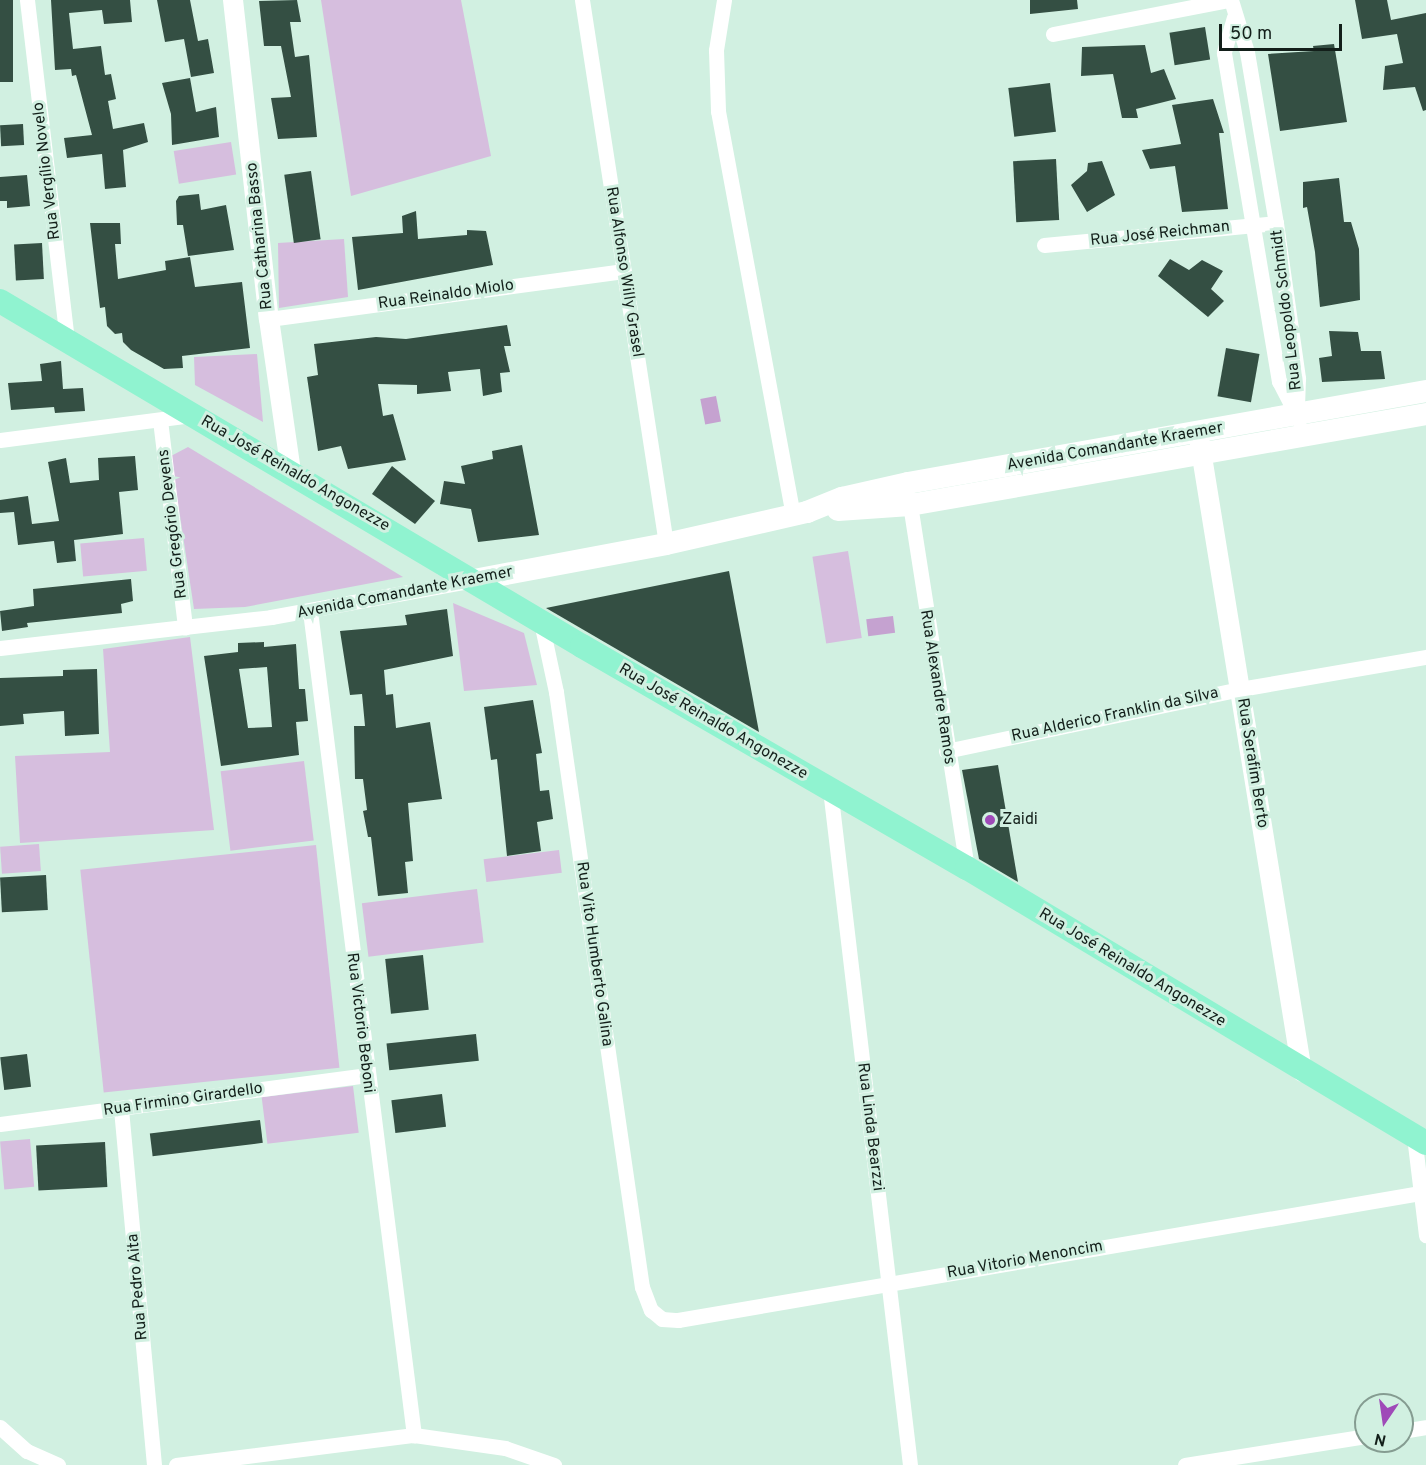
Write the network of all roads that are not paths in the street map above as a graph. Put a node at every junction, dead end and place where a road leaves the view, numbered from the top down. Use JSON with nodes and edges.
{"nodes":[{"id":1,"x":27,"y":0,"type":"edge"},
{"id":2,"x":233,"y":0,"type":"edge"},
{"id":3,"x":582,"y":0,"type":"edge"},
{"id":4,"x":724,"y":0,"type":"edge"},
{"id":5,"x":1230,"y":0,"type":"edge"},
{"id":6,"x":1234,"y":17,"type":"junction"},
{"id":7,"x":1053,"y":34,"type":"dead end"},
{"id":8,"x":1276,"y":223,"type":"junction"},
{"id":9,"x":1252,"y":225,"type":"junction"},
{"id":10,"x":1044,"y":245,"type":"dead end"},
{"id":11,"x":624,"y":271,"type":"junction"},
{"id":12,"x":0,"y":301,"type":"edge"},
{"id":13,"x":269,"y":319,"type":"junction"},
{"id":14,"x":67,"y":342,"type":"junction"},
{"id":15,"x":1426,"y":391,"type":"edge"},
{"id":16,"x":1381,"y":412,"type":"junction"},
{"id":17,"x":1426,"y":414,"type":"edge"},
{"id":18,"x":193,"y":415,"type":"junction"},
{"id":19,"x":1297,"y":415,"type":"junction"},
{"id":20,"x":160,"y":420,"type":"junction"},
{"id":21,"x":1304,"y":438,"type":"junction"},
{"id":22,"x":0,"y":440,"type":"edge"},
{"id":23,"x":1200,"y":444,"type":"junction"},
{"id":24,"x":1098,"y":449,"type":"junction"},
{"id":25,"x":291,"y":471,"type":"junction"},
{"id":26,"x":1103,"y":473,"type":"junction"},
{"id":27,"x":994,"y":479,"type":"junction"},
{"id":28,"x":909,"y":494,"type":"junction"},
{"id":29,"x":800,"y":514,"type":"junction"},
{"id":30,"x":666,"y":544,"type":"junction"},
{"id":31,"x":474,"y":580,"type":"junction"},
{"id":32,"x":310,"y":611,"type":"junction"},
{"id":33,"x":542,"y":622,"type":"junction"},
{"id":34,"x":185,"y":628,"type":"junction"},
{"id":35,"x":0,"y":648,"type":"edge"},
{"id":36,"x":1426,"y":657,"type":"edge"},
{"id":37,"x":1240,"y":689,"type":"junction"},
{"id":38,"x":946,"y":751,"type":"junction"},
{"id":39,"x":830,"y":789,"type":"junction"},
{"id":40,"x":967,"y":868,"type":"junction"},
{"id":41,"x":1302,"y":1072,"type":"junction"},
{"id":42,"x":366,"y":1075,"type":"junction"},
{"id":43,"x":121,"y":1108,"type":"junction"},
{"id":44,"x":0,"y":1124,"type":"edge"},
{"id":45,"x":1420,"y":1139,"type":"edge"},
{"id":46,"x":1423,"y":1193,"type":"edge"},
{"id":47,"x":1426,"y":1235,"type":"edge"},
{"id":48,"x":890,"y":1283,"type":"junction"},
{"id":49,"x":642,"y":1287,"type":"joint"},
{"id":50,"x":0,"y":1427,"type":"edge"},
{"id":51,"x":414,"y":1435,"type":"junction"},
{"id":52,"x":1354,"y":1438,"type":"edge"},
{"id":53,"x":58,"y":1465,"type":"edge"},
{"id":54,"x":154,"y":1465,"type":"edge"},
{"id":55,"x":176,"y":1465,"type":"edge"},
{"id":56,"x":554,"y":1465,"type":"edge"},
{"id":57,"x":909,"y":1465,"type":"edge"},
{"id":58,"x":1185,"y":1465,"type":"edge"}],
"edges":[{"from":1,"to":14,"type":"street","name":"Rua Vergílio Novelo"},
{"from":2,"to":13,"type":"street","name":"Rua Catharina Basso"},
{"from":3,"to":11,"type":"street","name":"Rua Alfonso Willy Grasel"},
{"from":4,"to":29,"type":"street"},
{"from":5,"to":6,"type":"street","name":"Rua Leopoldo Schmidt"},
{"from":5,"to":7,"type":"street"},
{"from":6,"to":8,"type":"street","name":"Rua Leopoldo Schmidt"},
{"from":6,"to":9,"type":"street","name":"Rua Leopoldo Schmidt"},
{"from":8,"to":9,"type":"street","name":"Rua José Reichman"},
{"from":8,"to":19,"type":"street","name":"Rua Leopoldo Schmidt"},
{"from":9,"to":10,"type":"street","name":"Rua José Reichman"},
{"from":9,"to":19,"type":"street","name":"Rua Leopoldo Schmidt"},
{"from":11,"to":13,"type":"street","name":"Rua Reinaldo Miolo"},
{"from":11,"to":30,"type":"street","name":"Rua Alfonso Willy Grasel"},
{"from":12,"to":14,"type":"main road","name":"Rua José Reinaldo Angonezze"},
{"from":13,"to":25,"type":"street","name":"Rua Catharina Basso"},
{"from":14,"to":18,"type":"main road","name":"Rua José Reinaldo Angonezze"},
{"from":15,"to":16,"type":"main road","name":"Avenida Comandante Kraemer"},
{"from":16,"to":17,"type":"main road","name":"Avenida Comandante Kraemer"},
{"from":16,"to":19,"type":"main road","name":"Avenida Comandante Kraemer"},
{"from":16,"to":21,"type":"main road","name":"Avenida Comandante Kraemer"},
{"from":18,"to":20,"type":"street"},
{"from":18,"to":25,"type":"main road","name":"Rua José Reinaldo Angonezze"},
{"from":19,"to":21,"type":"street"},
{"from":19,"to":23,"type":"main road","name":"Avenida Comandante Kraemer"},
{"from":20,"to":22,"type":"street"},
{"from":20,"to":34,"type":"street","name":"Rua Gregório Devens"},
{"from":21,"to":23,"type":"main road","name":"Avenida Comandante Kraemer"},
{"from":23,"to":24,"type":"main road","name":"Avenida Comandante Kraemer"},
{"from":23,"to":26,"type":"main road","name":"Avenida Comandante Kraemer"},
{"from":23,"to":37,"type":"street","name":"Rua Serafim Berto"},
{"from":24,"to":26,"type":"main road"},
{"from":24,"to":27,"type":"main road","name":"Avenida Comandante Kraemer"},
{"from":25,"to":31,"type":"main road","name":"Rua José Reinaldo Angonezze"},
{"from":26,"to":27,"type":"main road","name":"Avenida Comandante Kraemer"},
{"from":27,"to":28,"type":"main road","name":"Avenida Comandante Kraemer"},
{"from":28,"to":29,"type":"main road","name":"Avenida Comandante Kraemer"},
{"from":28,"to":38,"type":"street","name":"Rua Alexandre Ramos"},
{"from":29,"to":30,"type":"main road","name":"Avenida Comandante Kraemer"},
{"from":30,"to":31,"type":"main road","name":"Avenida Comandante Kraemer"},
{"from":31,"to":32,"type":"street","name":"Avenida Comandante Kraemer"},
{"from":31,"to":33,"type":"main road","name":"Rua José Reinaldo Angonezze"},
{"from":32,"to":34,"type":"street","name":"Avenida Comandante Kraemer"},
{"from":32,"to":42,"type":"street","name":"Rua Victorio Beboni"},
{"from":33,"to":39,"type":"main road","name":"Rua José Reinaldo Angonezze"},
{"from":33,"to":49,"type":"street","name":"Rua Vito Humberto Galina"},
{"from":34,"to":35,"type":"street","name":"Avenida Comandante Kraemer"},
{"from":36,"to":37,"type":"street","name":"Rua Alderico Franklin da Silva"},
{"from":37,"to":38,"type":"street","name":"Rua Alderico Franklin da Silva"},
{"from":37,"to":41,"type":"street","name":"Rua Serafim Berto"},
{"from":38,"to":40,"type":"street","name":"Rua Alexandre Ramos"},
{"from":39,"to":40,"type":"main road","name":"Rua José Reinaldo Angonezze"},
{"from":39,"to":48,"type":"street","name":"Rua Linda Bearzzi"},
{"from":40,"to":41,"type":"main road","name":"Rua José Reinaldo Angonezze"},
{"from":41,"to":45,"type":"main road","name":"Rua José Reinaldo Angonezze"},
{"from":42,"to":43,"type":"street","name":"Rua Firmino Girardello"},
{"from":42,"to":51,"type":"street","name":"Rua Victorio Beboni"},
{"from":43,"to":44,"type":"street","name":"Rua Firmino Girardello"},
{"from":43,"to":54,"type":"street","name":"Rua Pedro Aita"},
{"from":45,"to":46,"type":"street"},
{"from":46,"to":47,"type":"street"},
{"from":46,"to":48,"type":"street","name":"Rua Vitorio Menoncim"},
{"from":48,"to":49,"type":"street","name":"Rua Vitorio Menoncim"},
{"from":48,"to":57,"type":"street","name":"Rua Linda Bearzzi"},
{"from":50,"to":53,"type":"street"},
{"from":51,"to":55,"type":"street"},
{"from":51,"to":56,"type":"street"},
{"from":52,"to":58,"type":"street"}]}
